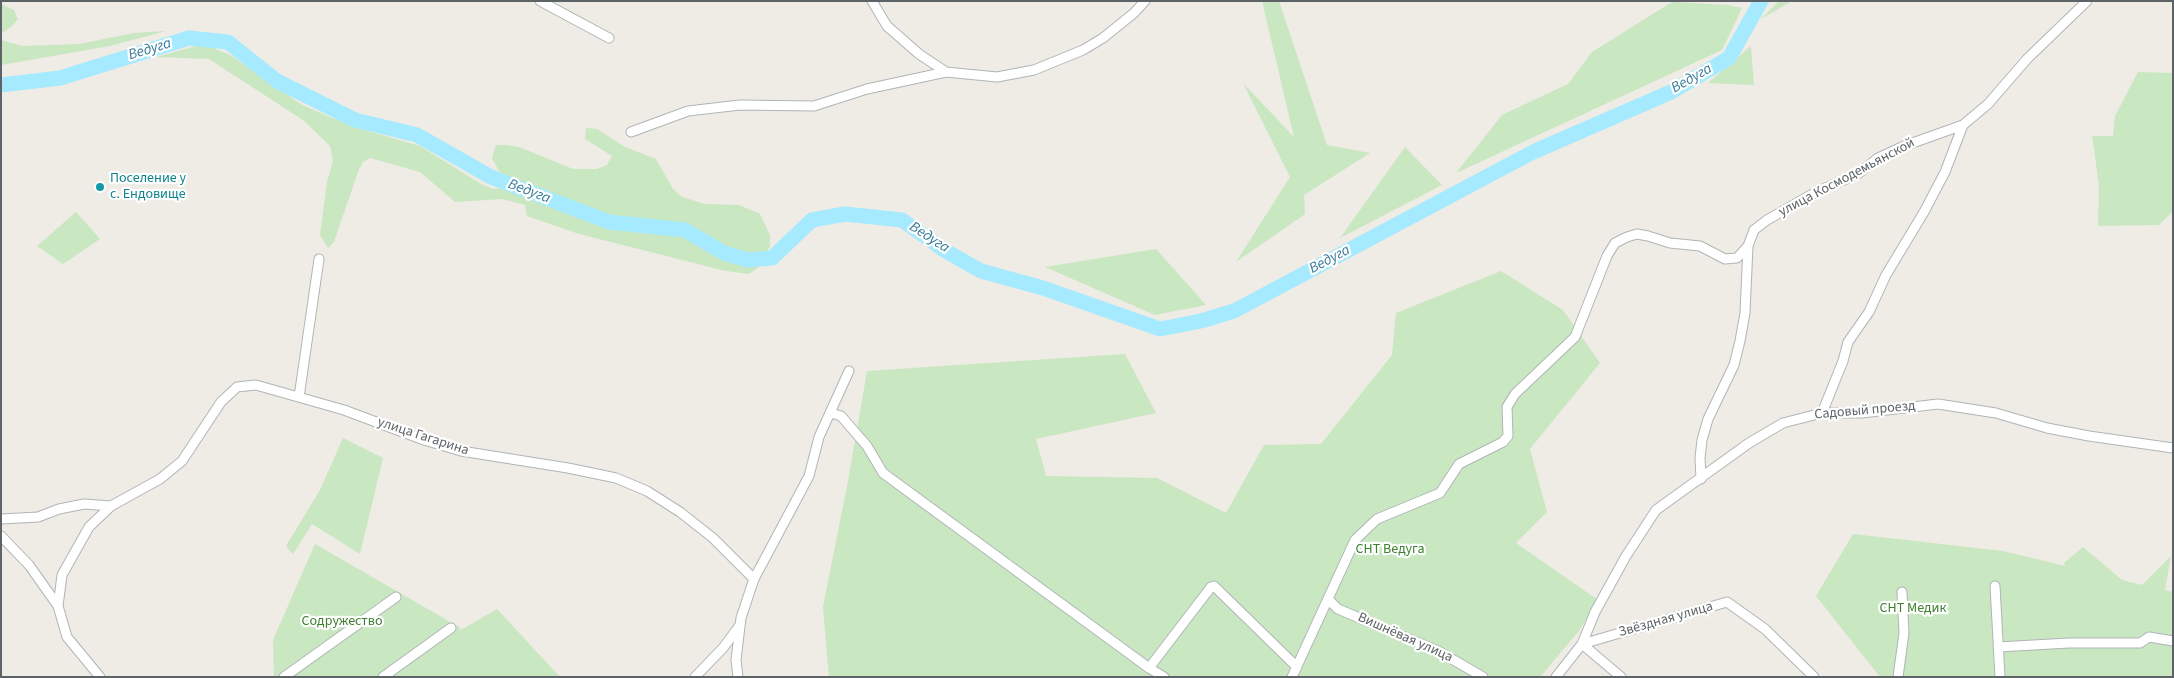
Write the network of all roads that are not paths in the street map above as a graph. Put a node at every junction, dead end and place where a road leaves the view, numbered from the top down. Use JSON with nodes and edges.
{"nodes":[{"id":1,"x":540,"y":1,"type":"edge"},
{"id":2,"x":872,"y":1,"type":"edge"},
{"id":3,"x":1145,"y":1,"type":"edge"},
{"id":4,"x":2087,"y":1,"type":"edge"},
{"id":5,"x":609,"y":38,"type":"dead end"},
{"id":6,"x":946,"y":72,"type":"junction"},
{"id":7,"x":1963,"y":125,"type":"junction"},
{"id":8,"x":631,"y":132,"type":"dead end"},
{"id":9,"x":1748,"y":246,"type":"junction"},
{"id":10,"x":319,"y":259,"type":"dead end"},
{"id":11,"x":849,"y":370,"type":"dead end"},
{"id":12,"x":299,"y":397,"type":"junction"},
{"id":13,"x":831,"y":413,"type":"junction"},
{"id":14,"x":1822,"y":413,"type":"junction"},
{"id":15,"x":2173,"y":448,"type":"edge"},
{"id":16,"x":1701,"y":478,"type":"junction"},
{"id":17,"x":111,"y":506,"type":"junction"},
{"id":18,"x":1,"y":519,"type":"edge"},
{"id":19,"x":1,"y":536,"type":"edge"},
{"id":20,"x":754,"y":580,"type":"junction"},
{"id":21,"x":1994,"y":586,"type":"dead end"},
{"id":22,"x":1902,"y":592,"type":"dead end"},
{"id":23,"x":396,"y":597,"type":"dead end"},
{"id":24,"x":1328,"y":599,"type":"junction"},
{"id":25,"x":58,"y":606,"type":"junction"},
{"id":26,"x":740,"y":625,"type":"junction"},
{"id":27,"x":451,"y":628,"type":"dead end"},
{"id":28,"x":2173,"y":641,"type":"edge"},
{"id":29,"x":1582,"y":644,"type":"junction"},
{"id":30,"x":1998,"y":647,"type":"junction"},
{"id":31,"x":1297,"y":667,"type":"junction"},
{"id":32,"x":1149,"y":668,"type":"junction"},
{"id":33,"x":100,"y":677,"type":"edge"},
{"id":34,"x":284,"y":677,"type":"edge"},
{"id":35,"x":383,"y":677,"type":"edge"},
{"id":36,"x":695,"y":677,"type":"edge"},
{"id":37,"x":738,"y":677,"type":"edge"},
{"id":38,"x":1164,"y":677,"type":"edge"},
{"id":39,"x":1292,"y":677,"type":"edge"},
{"id":40,"x":1483,"y":677,"type":"edge"},
{"id":41,"x":1556,"y":677,"type":"edge"},
{"id":42,"x":1621,"y":677,"type":"edge"},
{"id":43,"x":1814,"y":677,"type":"edge"},
{"id":44,"x":1898,"y":677,"type":"edge"},
{"id":45,"x":2000,"y":677,"type":"edge"}],
"edges":[{"from":1,"to":5,"type":"street"},
{"from":2,"to":6,"type":"street"},
{"from":3,"to":6,"type":"street"},
{"from":4,"to":7,"type":"street","name":"улица Космодемьянской"},
{"from":6,"to":8,"type":"street"},
{"from":7,"to":9,"type":"street","name":"улица Космодемьянской"},
{"from":7,"to":14,"type":"street"},
{"from":9,"to":16,"type":"street"},
{"from":9,"to":24,"type":"street"},
{"from":10,"to":12,"type":"street"},
{"from":11,"to":13,"type":"street"},
{"from":12,"to":17,"type":"street","name":"улица Гагарина"},
{"from":12,"to":20,"type":"street","name":"улица Гагарина"},
{"from":13,"to":20,"type":"street"},
{"from":13,"to":32,"type":"street"},
{"from":14,"to":15,"type":"street","name":"Садовый проезд"},
{"from":14,"to":16,"type":"street","name":"Садовый проезд"},
{"from":16,"to":29,"type":"street","name":"Садовый проезд"},
{"from":17,"to":18,"type":"street"},
{"from":17,"to":25,"type":"street","name":"улица Гагарина"},
{"from":19,"to":25,"type":"street","name":"улица Гагарина"},
{"from":20,"to":26,"type":"street"},
{"from":21,"to":30,"type":"street"},
{"from":22,"to":44,"type":"street"},
{"from":23,"to":34,"type":"street"},
{"from":24,"to":31,"type":"street"},
{"from":24,"to":40,"type":"street","name":"Вишнёвая улица"},
{"from":25,"to":33,"type":"street","name":"улица Гагарина"},
{"from":26,"to":36,"type":"street"},
{"from":26,"to":37,"type":"street"},
{"from":27,"to":35,"type":"street"},
{"from":28,"to":30,"type":"street"},
{"from":29,"to":41,"type":"street","name":"Садовый проезд"},
{"from":29,"to":42,"type":"street"},
{"from":29,"to":43,"type":"street","name":"Звёздная улица"},
{"from":30,"to":45,"type":"street"},
{"from":31,"to":32,"type":"street"},
{"from":31,"to":39,"type":"street"},
{"from":32,"to":38,"type":"street"}]}
